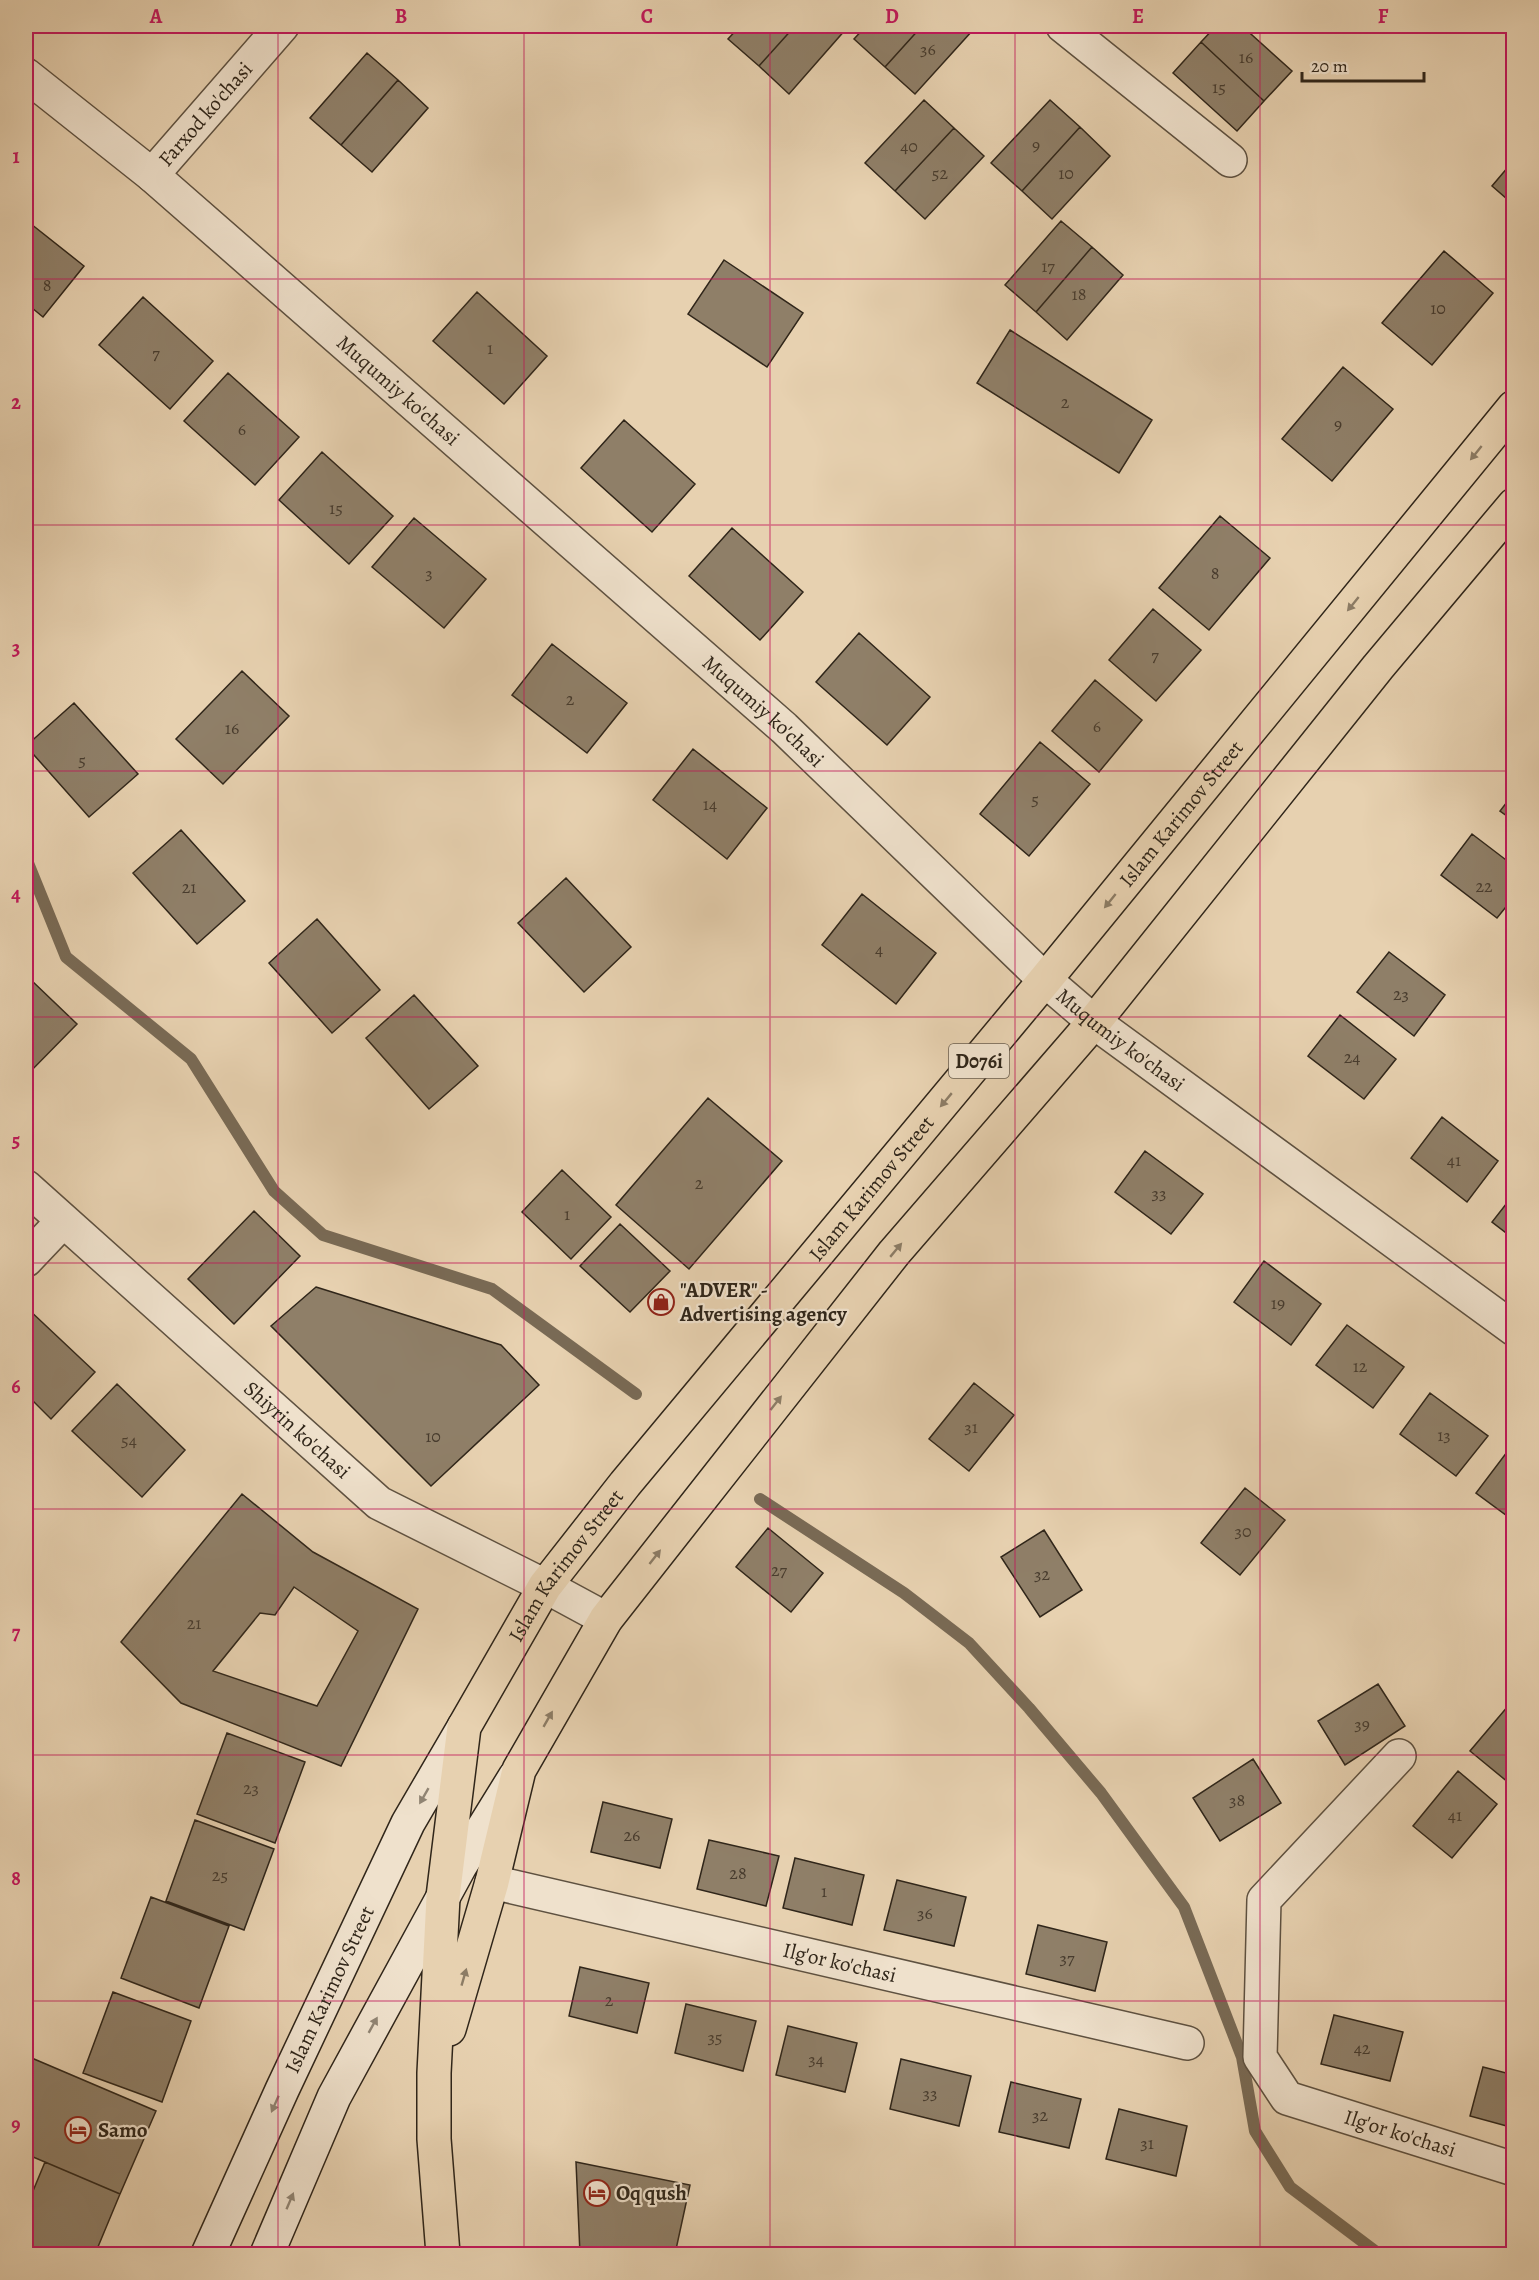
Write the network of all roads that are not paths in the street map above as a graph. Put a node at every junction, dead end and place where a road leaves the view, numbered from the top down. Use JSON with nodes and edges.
{"nodes":[{"id":1,"x":282,"y":26,"type":"edge"},
{"id":2,"x":1063,"y":26,"type":"edge"},
{"id":3,"x":26,"y":75,"type":"edge"},
{"id":4,"x":1230,"y":160,"type":"dead end"},
{"id":5,"x":152,"y":175,"type":"junction"},
{"id":6,"x":1514,"y":407,"type":"edge"},
{"id":7,"x":1514,"y":505,"type":"edge"},
{"id":8,"x":1045,"y":980,"type":"junction"},
{"id":9,"x":1094,"y":1022,"type":"junction"},
{"id":10,"x":26,"y":1187,"type":"edge"},
{"id":11,"x":63,"y":1221,"type":"junction"},
{"id":12,"x":26,"y":1260,"type":"edge"},
{"id":13,"x":1514,"y":1329,"type":"edge"},
{"id":14,"x":545,"y":1586,"type":"junction"},
{"id":15,"x":606,"y":1619,"type":"junction"},
{"id":16,"x":464,"y":1727,"type":"junction"},
{"id":17,"x":1399,"y":1756,"type":"dead end"},
{"id":18,"x":519,"y":1770,"type":"junction"},
{"id":19,"x":492,"y":1882,"type":"junction"},
{"id":20,"x":443,"y":1897,"type":"junction"},
{"id":21,"x":1187,"y":2043,"type":"dead end"},
{"id":22,"x":434,"y":2073,"type":"junction"},
{"id":23,"x":1514,"y":2169,"type":"edge"},
{"id":24,"x":208,"y":2254,"type":"edge"},
{"id":25,"x":267,"y":2254,"type":"edge"},
{"id":26,"x":443,"y":2254,"type":"edge"}],
"edges":[{"from":1,"to":5,"type":"street","name":"Farxod ko'chasi"},
{"from":2,"to":4,"type":"street"},
{"from":3,"to":5,"type":"street","name":"Muqumiy ko'chasi"},
{"from":5,"to":8,"type":"street","name":"Muqumiy ko'chasi"},
{"from":6,"to":8,"type":"main road","name":"Islam Karimov Street","number":"D076i","one_way":true},
{"from":7,"to":9,"type":"main road","number":"D076i"},
{"from":8,"to":9,"type":"street","name":"Muqumiy ko'chasi"},
{"from":8,"to":14,"type":"main road","name":"Islam Karimov Street","number":"D076i","one_way":true},
{"from":9,"to":13,"type":"street","name":"Muqumiy ko'chasi"},
{"from":15,"to":9,"type":"main road","number":"D076i","one_way":true},
{"from":10,"to":11,"type":"street","name":"Shiyrin ko'chasi"},
{"from":11,"to":12,"type":"street"},
{"from":11,"to":14,"type":"street","name":"Shiyrin ko'chasi"},
{"from":14,"to":15,"type":"street","name":"Shiyrin ko'chasi"},
{"from":14,"to":16,"type":"main road","name":"Islam Karimov Street","number":"D076i"},
{"from":18,"to":15,"type":"main road","number":"D076i","one_way":true},
{"from":16,"to":20,"type":"main road"},
{"from":16,"to":24,"type":"street","name":"Islam Karimov Street","number":"D076i","one_way":true},
{"from":17,"to":23,"type":"street","name":"Ilg'or ko'chasi"},
{"from":18,"to":19,"type":"main road"},
{"from":18,"to":20,"type":"street","number":"D076i"},
{"from":19,"to":21,"type":"street","name":"Ilg'or ko'chasi"},
{"from":22,"to":19,"type":"main road","one_way":true},
{"from":20,"to":22,"type":"main road"},
{"from":25,"to":20,"type":"street","number":"D076i","one_way":true},
{"from":22,"to":26,"type":"main road"}]}
